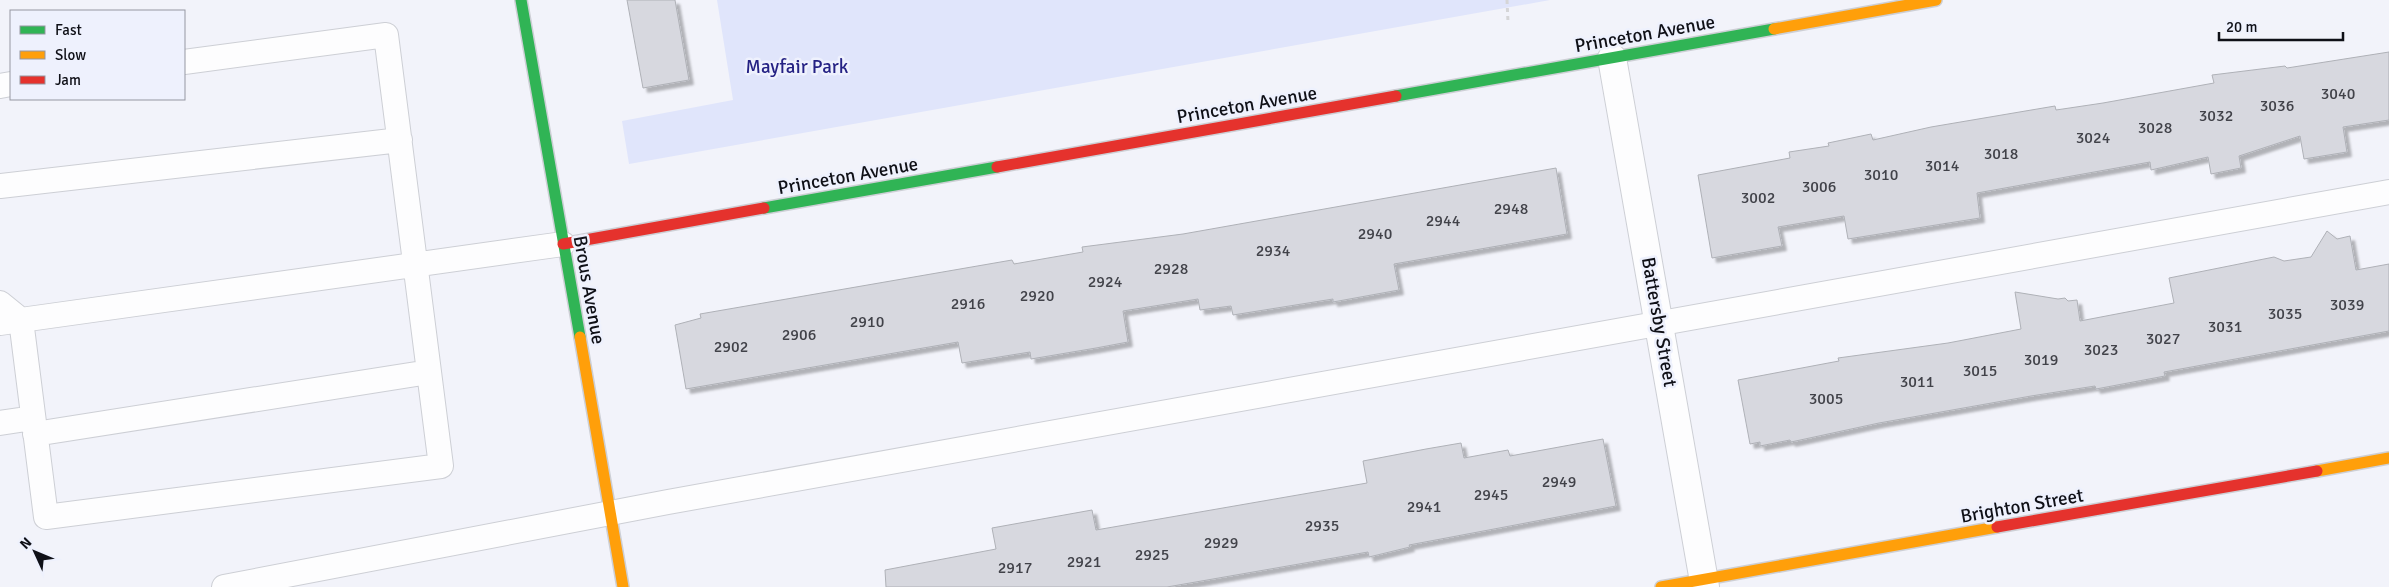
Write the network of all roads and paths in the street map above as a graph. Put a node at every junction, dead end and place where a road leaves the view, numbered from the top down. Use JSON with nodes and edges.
{"nodes":[{"id":1,"x":521,"y":0,"type":"edge"},
{"id":2,"x":1507,"y":0,"type":"edge"},
{"id":3,"x":1936,"y":0,"type":"edge"},
{"id":4,"x":1508,"y":22,"type":"dead end"},
{"id":5,"x":1612,"y":58,"type":"junction"},
{"id":6,"x":185,"y":62,"type":"edge"},
{"id":7,"x":400,"y":140,"type":"junction"},
{"id":8,"x":0,"y":186,"type":"edge"},
{"id":9,"x":2389,"y":192,"type":"edge"},
{"id":10,"x":563,"y":244,"type":"junction"},
{"id":11,"x":415,"y":265,"type":"junction"},
{"id":12,"x":0,"y":303,"type":"edge"},
{"id":13,"x":10,"y":322,"type":"edge"},
{"id":14,"x":1659,"y":324,"type":"junction"},
{"id":15,"x":429,"y":372,"type":"junction"},
{"id":16,"x":0,"y":423,"type":"edge"},
{"id":17,"x":34,"y":426,"type":"junction"},
{"id":18,"x":2389,"y":458,"type":"edge"},
{"id":19,"x":610,"y":512,"type":"junction"},
{"id":20,"x":1704,"y":583,"type":"edge"},
{"id":21,"x":224,"y":587,"type":"edge"},
{"id":22,"x":623,"y":587,"type":"edge"},
{"id":23,"x":1661,"y":587,"type":"edge"}],
"edges":[{"from":1,"to":10,"type":"street","name":"Brous Avenue"},
{"from":2,"to":4,"type":"path"},
{"from":3,"to":5,"type":"street","name":"Princeton Avenue"},
{"from":5,"to":10,"type":"street","name":"Princeton Avenue"},
{"from":5,"to":14,"type":"street","name":"Battersby Street"},
{"from":6,"to":7,"type":"lane"},
{"from":7,"to":8,"type":"lane"},
{"from":7,"to":11,"type":"lane"},
{"from":9,"to":14,"type":"lane"},
{"from":10,"to":11,"type":"lane"},
{"from":10,"to":19,"type":"street","name":"Brous Avenue"},
{"from":11,"to":13,"type":"lane"},
{"from":11,"to":15,"type":"lane"},
{"from":12,"to":13,"type":"lane"},
{"from":13,"to":17,"type":"lane"},
{"from":14,"to":19,"type":"lane"},
{"from":14,"to":20,"type":"street","name":"Battersby Street"},
{"from":15,"to":17,"type":"lane"},
{"from":15,"to":17,"type":"lane"},
{"from":16,"to":17,"type":"lane"},
{"from":18,"to":20,"type":"street","name":"Brighton Street"},
{"from":19,"to":21,"type":"lane"},
{"from":19,"to":22,"type":"street","name":"Brous Avenue"},
{"from":20,"to":23,"type":"street","name":"Brighton Street"}]}
